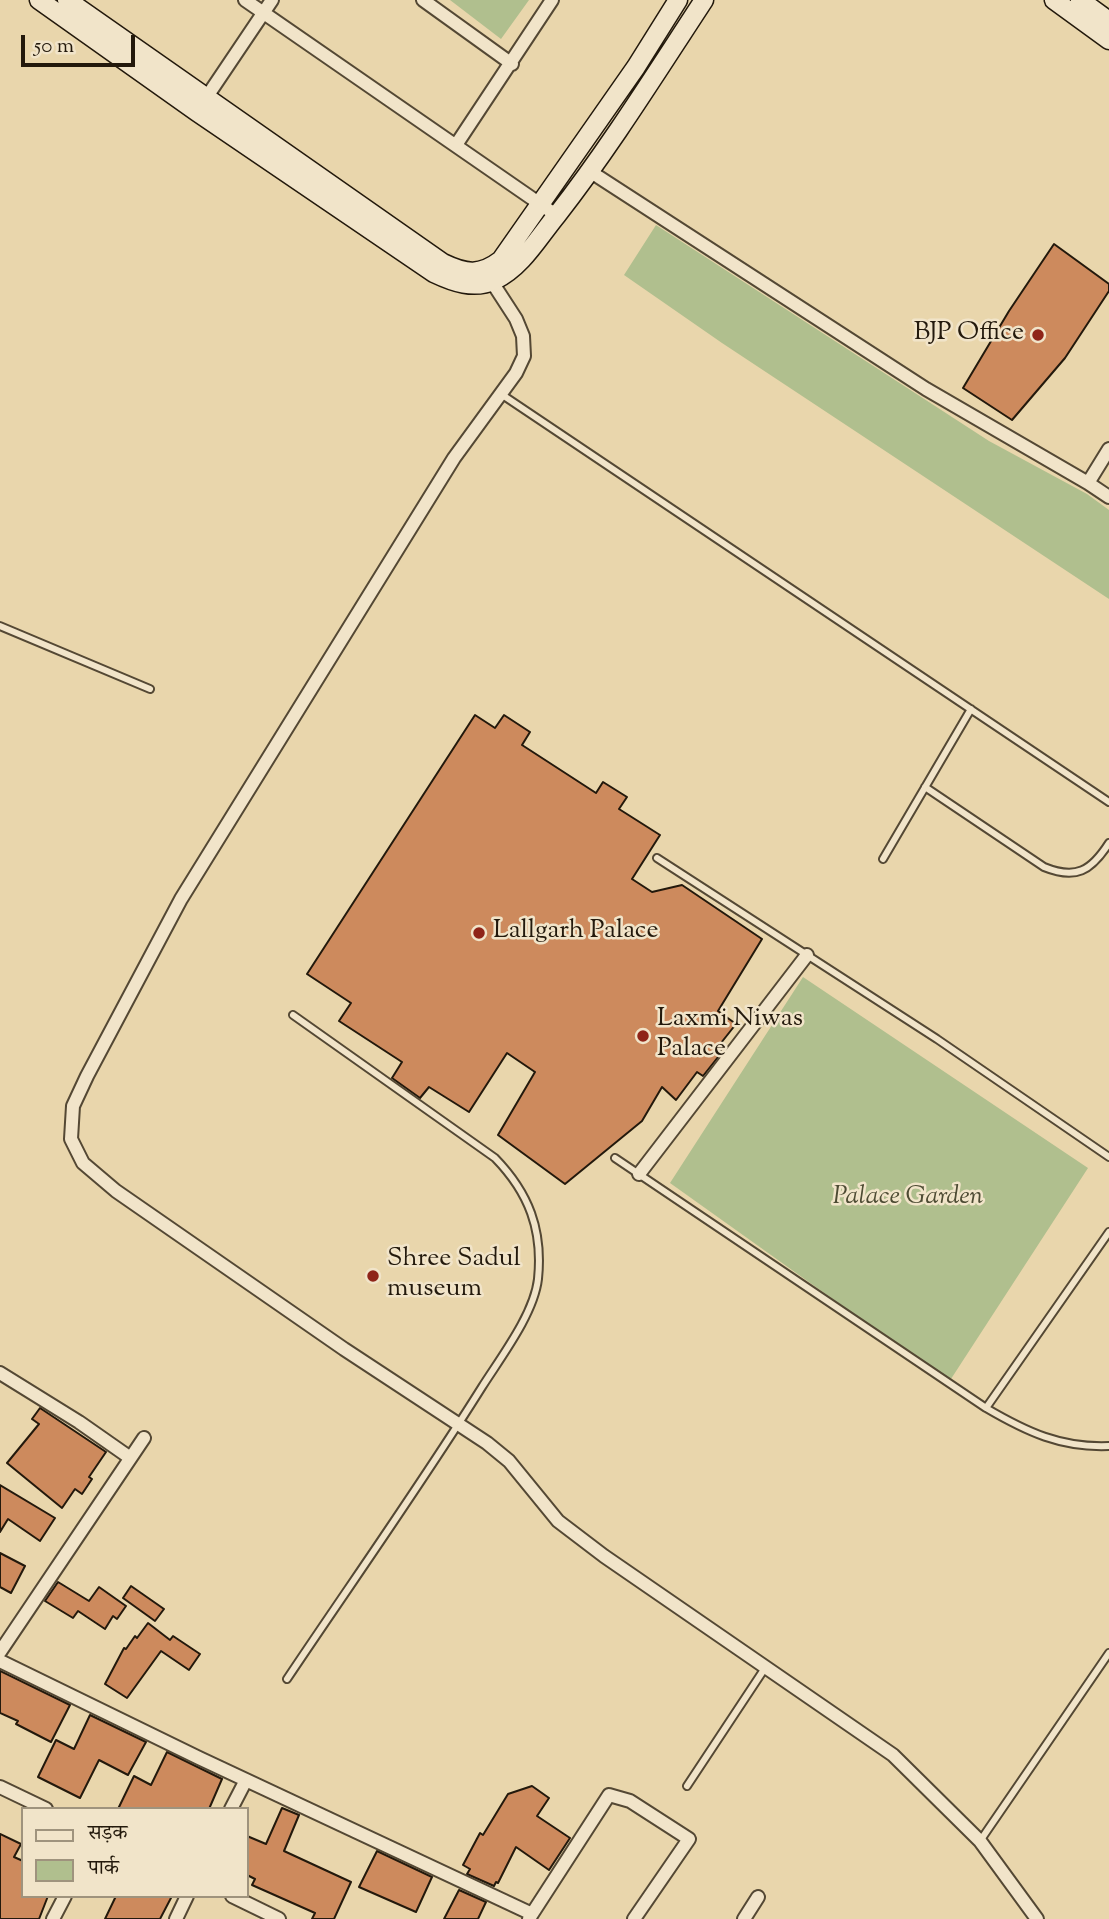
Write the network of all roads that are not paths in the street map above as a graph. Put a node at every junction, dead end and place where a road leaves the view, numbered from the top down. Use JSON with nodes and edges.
{"nodes":[{"id":1,"x":38,"y":0,"type":"edge"},
{"id":2,"x":67,"y":0,"type":"edge"},
{"id":3,"x":245,"y":0,"type":"edge"},
{"id":4,"x":272,"y":0,"type":"edge"},
{"id":5,"x":423,"y":0,"type":"edge"},
{"id":6,"x":552,"y":0,"type":"edge"},
{"id":7,"x":678,"y":0,"type":"edge"},
{"id":8,"x":704,"y":0,"type":"edge"},
{"id":9,"x":1054,"y":0,"type":"edge"},
{"id":10,"x":1087,"y":7,"type":"edge"},
{"id":11,"x":264,"y":13,"type":"junction"},
{"id":12,"x":1109,"y":21,"type":"edge"},
{"id":13,"x":1109,"y":40,"type":"edge"},
{"id":14,"x":512,"y":64,"type":"junction"},
{"id":15,"x":202,"y":105,"type":"junction"},
{"id":16,"x":456,"y":145,"type":"junction"},
{"id":17,"x":591,"y":172,"type":"junction"},
{"id":18,"x":549,"y":210,"type":"junction"},
{"id":19,"x":492,"y":282,"type":"junction"},
{"id":20,"x":501,"y":394,"type":"junction"},
{"id":21,"x":1109,"y":449,"type":"edge"},
{"id":22,"x":1088,"y":482,"type":"junction"},
{"id":23,"x":1109,"y":497,"type":"edge"},
{"id":24,"x":0,"y":626,"type":"edge"},
{"id":25,"x":150,"y":689,"type":"dead end"},
{"id":26,"x":971,"y":709,"type":"junction"},
{"id":27,"x":925,"y":787,"type":"junction"},
{"id":28,"x":1109,"y":802,"type":"edge"},
{"id":29,"x":1109,"y":843,"type":"edge"},
{"id":30,"x":657,"y":858,"type":"dead end"},
{"id":31,"x":883,"y":859,"type":"dead end"},
{"id":32,"x":807,"y":955,"type":"junction"},
{"id":33,"x":293,"y":1015,"type":"dead end"},
{"id":34,"x":1109,"y":1157,"type":"edge"},
{"id":35,"x":615,"y":1158,"type":"dead end"},
{"id":36,"x":639,"y":1174,"type":"junction"},
{"id":37,"x":1109,"y":1232,"type":"edge"},
{"id":38,"x":0,"y":1373,"type":"edge"},
{"id":39,"x":986,"y":1408,"type":"junction"},
{"id":40,"x":458,"y":1424,"type":"junction"},
{"id":41,"x":144,"y":1438,"type":"dead end"},
{"id":42,"x":1109,"y":1446,"type":"edge"},
{"id":43,"x":129,"y":1457,"type":"junction"},
{"id":44,"x":0,"y":1652,"type":"edge"},
{"id":45,"x":1109,"y":1653,"type":"edge"},
{"id":46,"x":0,"y":1661,"type":"edge"},
{"id":47,"x":766,"y":1667,"type":"junction"},
{"id":48,"x":287,"y":1679,"type":"dead end"},
{"id":49,"x":246,"y":1780,"type":"junction"},
{"id":50,"x":687,"y":1786,"type":"dead end"},
{"id":51,"x":0,"y":1787,"type":"edge"},
{"id":52,"x":42,"y":1807,"type":"edge"},
{"id":53,"x":232,"y":1807,"type":"edge"},
{"id":54,"x":980,"y":1840,"type":"junction"},
{"id":55,"x":758,"y":1897,"type":"dead end"},
{"id":56,"x":64,"y":1898,"type":"edge"},
{"id":57,"x":186,"y":1898,"type":"edge"},
{"id":58,"x":236,"y":1898,"type":"edge"},
{"id":59,"x":531,"y":1916,"type":"edge"},
{"id":60,"x":53,"y":1919,"type":"edge"},
{"id":61,"x":176,"y":1919,"type":"edge"},
{"id":62,"x":279,"y":1919,"type":"edge"},
{"id":63,"x":634,"y":1919,"type":"edge"},
{"id":64,"x":744,"y":1919,"type":"edge"},
{"id":65,"x":1037,"y":1919,"type":"edge"}],
"edges":[{"from":1,"to":15,"type":"street"},
{"from":2,"to":15,"type":"street"},
{"from":3,"to":11,"type":"street"},
{"from":4,"to":11,"type":"street"},
{"from":5,"to":14,"type":"street"},
{"from":6,"to":14,"type":"street"},
{"from":7,"to":18,"type":"street"},
{"from":8,"to":17,"type":"street"},
{"from":9,"to":10,"type":"street"},
{"from":10,"to":12,"type":"street"},
{"from":10,"to":13,"type":"street"},
{"from":11,"to":15,"type":"street"},
{"from":11,"to":16,"type":"street"},
{"from":14,"to":16,"type":"street"},
{"from":15,"to":18,"type":"street"},
{"from":15,"to":19,"type":"street"},
{"from":16,"to":18,"type":"street"},
{"from":17,"to":18,"type":"street"},
{"from":17,"to":22,"type":"street"},
{"from":18,"to":19,"type":"street"},
{"from":19,"to":20,"type":"street"},
{"from":20,"to":26,"type":"lane"},
{"from":20,"to":40,"type":"street"},
{"from":21,"to":22,"type":"street"},
{"from":22,"to":23,"type":"street"},
{"from":24,"to":25,"type":"lane"},
{"from":26,"to":27,"type":"lane"},
{"from":26,"to":28,"type":"lane"},
{"from":27,"to":29,"type":"lane"},
{"from":27,"to":31,"type":"lane"},
{"from":30,"to":32,"type":"lane"},
{"from":32,"to":34,"type":"lane"},
{"from":32,"to":36,"type":"street"},
{"from":33,"to":40,"type":"lane"},
{"from":35,"to":36,"type":"lane"},
{"from":36,"to":39,"type":"lane"},
{"from":37,"to":39,"type":"lane"},
{"from":38,"to":43,"type":"street"},
{"from":39,"to":42,"type":"lane"},
{"from":40,"to":47,"type":"street"},
{"from":40,"to":48,"type":"lane"},
{"from":41,"to":43,"type":"street"},
{"from":43,"to":44,"type":"street"},
{"from":45,"to":54,"type":"lane"},
{"from":46,"to":49,"type":"street"},
{"from":47,"to":50,"type":"lane"},
{"from":47,"to":54,"type":"street"},
{"from":49,"to":53,"type":"street"},
{"from":49,"to":59,"type":"street"},
{"from":51,"to":52,"type":"street"},
{"from":54,"to":65,"type":"street"},
{"from":55,"to":64,"type":"street"},
{"from":56,"to":60,"type":"street"},
{"from":57,"to":61,"type":"street"},
{"from":58,"to":62,"type":"street"},
{"from":59,"to":63,"type":"street"}]}
